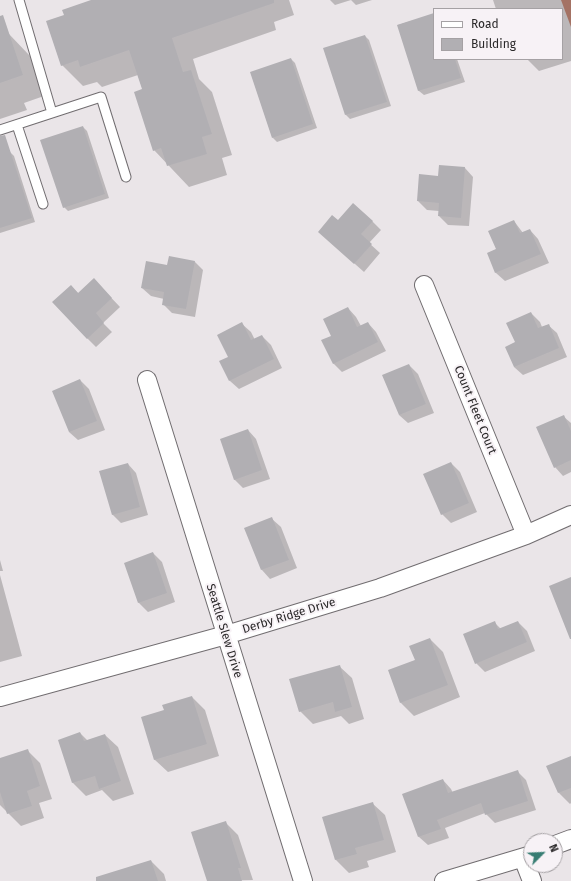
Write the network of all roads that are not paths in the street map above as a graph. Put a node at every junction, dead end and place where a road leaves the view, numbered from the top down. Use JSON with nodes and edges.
{"nodes":[{"id":1,"x":19,"y":0,"type":"edge"},
{"id":2,"x":52,"y":113,"type":"junction"},
{"id":3,"x":17,"y":125,"type":"junction"},
{"id":4,"x":0,"y":130,"type":"edge"},
{"id":5,"x":126,"y":177,"type":"dead end"},
{"id":6,"x":43,"y":204,"type":"dead end"},
{"id":7,"x":424,"y":285,"type":"dead end"},
{"id":8,"x":147,"y":380,"type":"dead end"},
{"id":9,"x":571,"y":515,"type":"edge"},
{"id":10,"x":526,"y":536,"type":"junction"},
{"id":11,"x":226,"y":635,"type":"junction"},
{"id":12,"x":0,"y":697,"type":"edge"},
{"id":13,"x":523,"y":857,"type":"edge"},
{"id":14,"x":303,"y":881,"type":"edge"},
{"id":15,"x":444,"y":881,"type":"edge"}],
"edges":[{"from":1,"to":2,"type":"lane"},
{"from":2,"to":3,"type":"lane"},
{"from":2,"to":5,"type":"lane"},
{"from":3,"to":4,"type":"lane"},
{"from":3,"to":6,"type":"lane"},
{"from":7,"to":10,"type":"street","name":"Count Fleet Court"},
{"from":8,"to":11,"type":"street","name":"Seattle Slew Drive"},
{"from":9,"to":10,"type":"street","name":"Derby Ridge Drive"},
{"from":10,"to":11,"type":"street","name":"Derby Ridge Drive"},
{"from":11,"to":12,"type":"street","name":"Derby Ridge Drive"},
{"from":11,"to":14,"type":"street","name":"Seattle Slew Drive"},
{"from":13,"to":15,"type":"street"}]}
